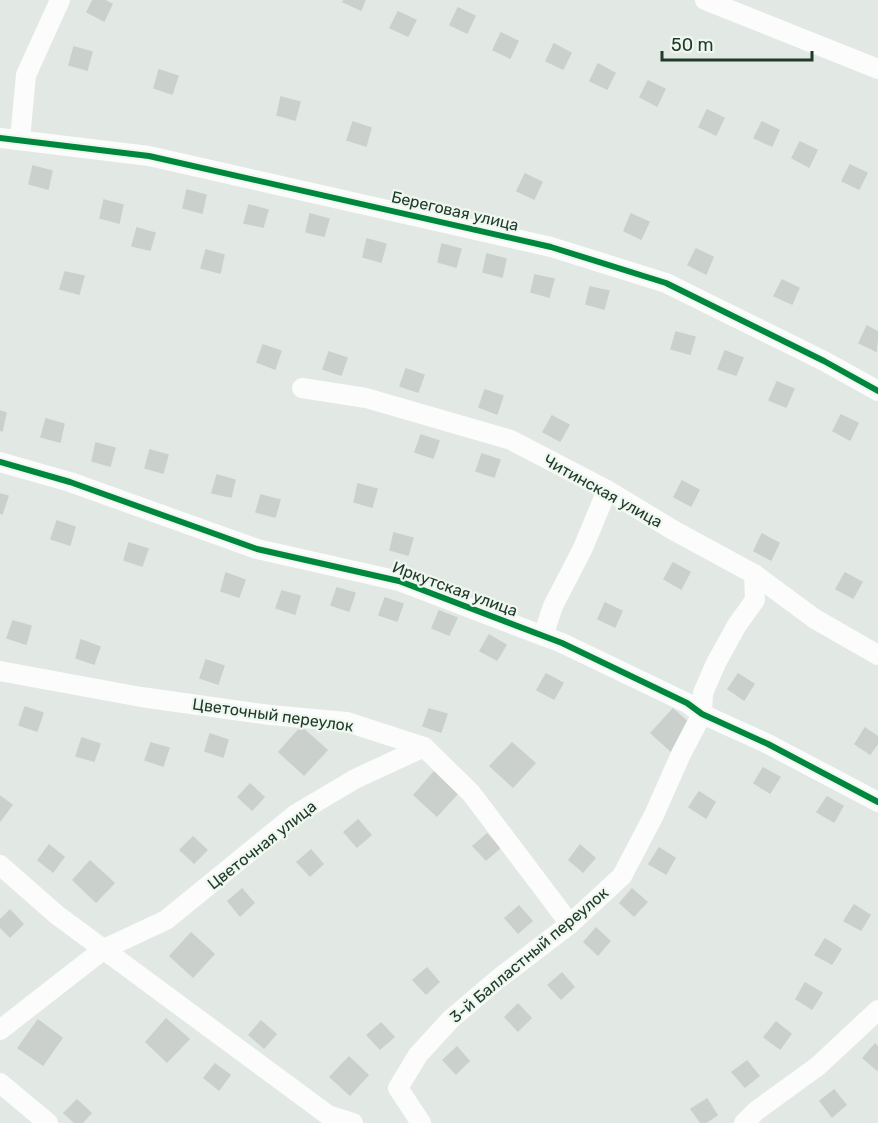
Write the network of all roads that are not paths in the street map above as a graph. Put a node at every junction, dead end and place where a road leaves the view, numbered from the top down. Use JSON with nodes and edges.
{"nodes":[{"id":1,"x":60,"y":0,"type":"edge"},
{"id":2,"x":705,"y":0,"type":"edge"},
{"id":3,"x":878,"y":69,"type":"edge"},
{"id":4,"x":0,"y":138,"type":"edge"},
{"id":5,"x":20,"y":139,"type":"junction"},
{"id":6,"x":302,"y":388,"type":"dead end"},
{"id":7,"x":878,"y":391,"type":"edge"},
{"id":8,"x":0,"y":462,"type":"edge"},
{"id":9,"x":607,"y":490,"type":"junction"},
{"id":10,"x":754,"y":574,"type":"junction"},
{"id":11,"x":543,"y":636,"type":"junction"},
{"id":12,"x":878,"y":655,"type":"edge"},
{"id":13,"x":0,"y":671,"type":"edge"},
{"id":14,"x":702,"y":714,"type":"junction"},
{"id":15,"x":424,"y":747,"type":"junction"},
{"id":16,"x":878,"y":802,"type":"edge"},
{"id":17,"x":0,"y":866,"type":"edge"},
{"id":18,"x":570,"y":924,"type":"junction"},
{"id":19,"x":104,"y":949,"type":"junction"},
{"id":20,"x":878,"y":1010,"type":"edge"},
{"id":21,"x":0,"y":1030,"type":"edge"},
{"id":22,"x":0,"y":1083,"type":"edge"},
{"id":23,"x":48,"y":1123,"type":"edge"},
{"id":24,"x":353,"y":1123,"type":"edge"},
{"id":25,"x":421,"y":1123,"type":"edge"},
{"id":26,"x":744,"y":1123,"type":"edge"}],
"edges":[{"from":1,"to":5,"type":"street"},
{"from":2,"to":3,"type":"street"},
{"from":4,"to":5,"type":"street","name":"Береговая улица"},
{"from":5,"to":7,"type":"street","name":"Береговая улица"},
{"from":6,"to":9,"type":"street","name":"Читинская улица"},
{"from":8,"to":11,"type":"street","name":"Иркутская улица"},
{"from":9,"to":10,"type":"street","name":"Читинская улица"},
{"from":9,"to":11,"type":"street"},
{"from":10,"to":12,"type":"street","name":"Читинская улица"},
{"from":10,"to":14,"type":"street","name":"3-й Балластный переулок"},
{"from":11,"to":14,"type":"street","name":"Иркутская улица"},
{"from":13,"to":15,"type":"street","name":"Цветочный переулок"},
{"from":14,"to":16,"type":"street","name":"Иркутская улица"},
{"from":14,"to":18,"type":"street","name":"3-й Балластный переулок"},
{"from":15,"to":18,"type":"street","name":"Цветочный переулок"},
{"from":15,"to":19,"type":"street","name":"Цветочная улица"},
{"from":17,"to":19,"type":"street"},
{"from":18,"to":25,"type":"street","name":"3-й Балластный переулок"},
{"from":19,"to":21,"type":"street","name":"Цветочная улица"},
{"from":19,"to":24,"type":"street"},
{"from":20,"to":26,"type":"street"},
{"from":22,"to":23,"type":"street"}]}
